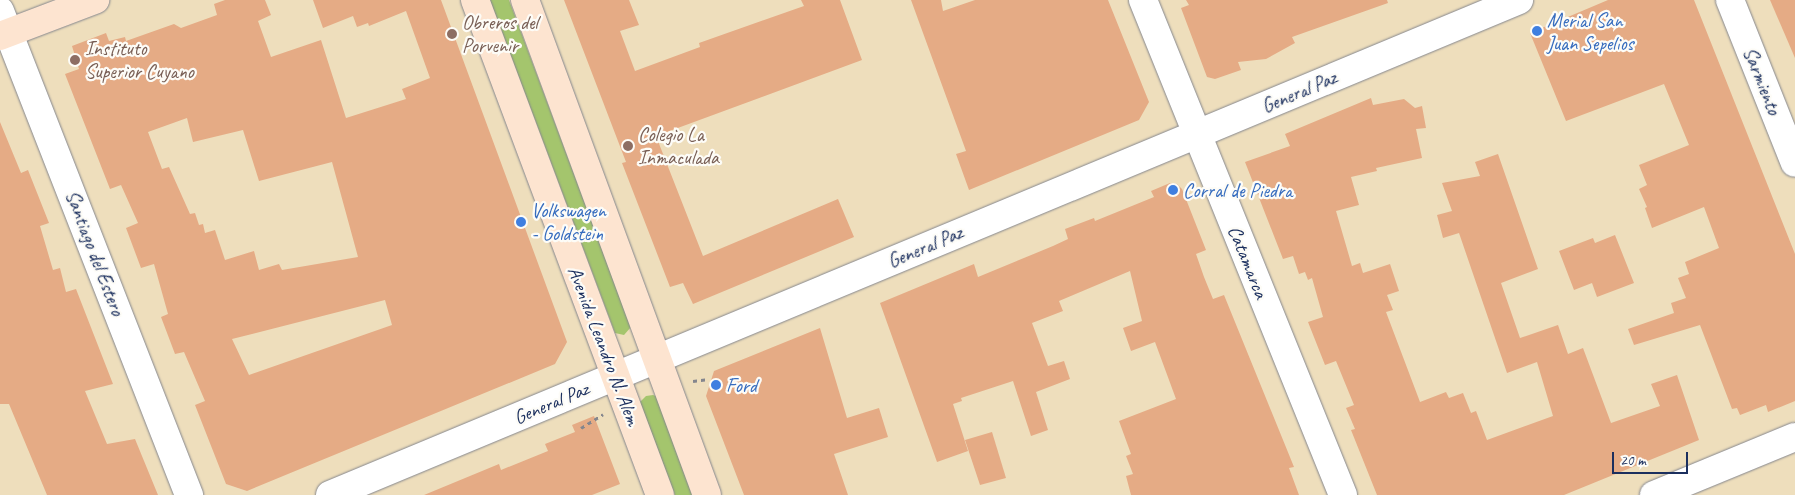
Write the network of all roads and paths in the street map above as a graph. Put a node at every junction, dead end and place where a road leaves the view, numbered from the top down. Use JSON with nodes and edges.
{"nodes":[{"id":1,"x":95,"y":0,"type":"edge"},
{"id":2,"x":475,"y":0,"type":"edge"},
{"id":3,"x":525,"y":0,"type":"edge"},
{"id":4,"x":1143,"y":0,"type":"edge"},
{"id":5,"x":1519,"y":0,"type":"edge"},
{"id":6,"x":1730,"y":0,"type":"edge"},
{"id":7,"x":3,"y":26,"type":"edge"},
{"id":8,"x":1196,"y":134,"type":"junction"},
{"id":9,"x":1795,"y":163,"type":"edge"},
{"id":10,"x":658,"y":359,"type":"junction"},
{"id":11,"x":615,"y":376,"type":"junction"},
{"id":12,"x":1795,"y":437,"type":"edge"},
{"id":13,"x":189,"y":495,"type":"edge"},
{"id":14,"x":330,"y":495,"type":"edge"},
{"id":15,"x":660,"y":495,"type":"edge"},
{"id":16,"x":707,"y":495,"type":"edge"},
{"id":17,"x":1343,"y":495,"type":"edge"},
{"id":18,"x":1654,"y":495,"type":"edge"}],
"edges":[{"from":1,"to":7,"type":"street"},
{"from":2,"to":11,"type":"street","name":"Avenida Leandro N. Alem"},
{"from":3,"to":10,"type":"street"},
{"from":4,"to":8,"type":"street","name":"Catamarca"},
{"from":5,"to":8,"type":"street","name":"General Paz"},
{"from":6,"to":9,"type":"street","name":"Sarmiento"},
{"from":7,"to":13,"type":"street","name":"Santiago del Estero"},
{"from":8,"to":10,"type":"street","name":"General Paz"},
{"from":8,"to":17,"type":"street","name":"Catamarca"},
{"from":10,"to":11,"type":"street","name":"General Paz"},
{"from":10,"to":16,"type":"street"},
{"from":11,"to":14,"type":"street","name":"General Paz"},
{"from":11,"to":15,"type":"street","name":"Avenida Leandro N. Alem"},
{"from":12,"to":18,"type":"street"}]}
